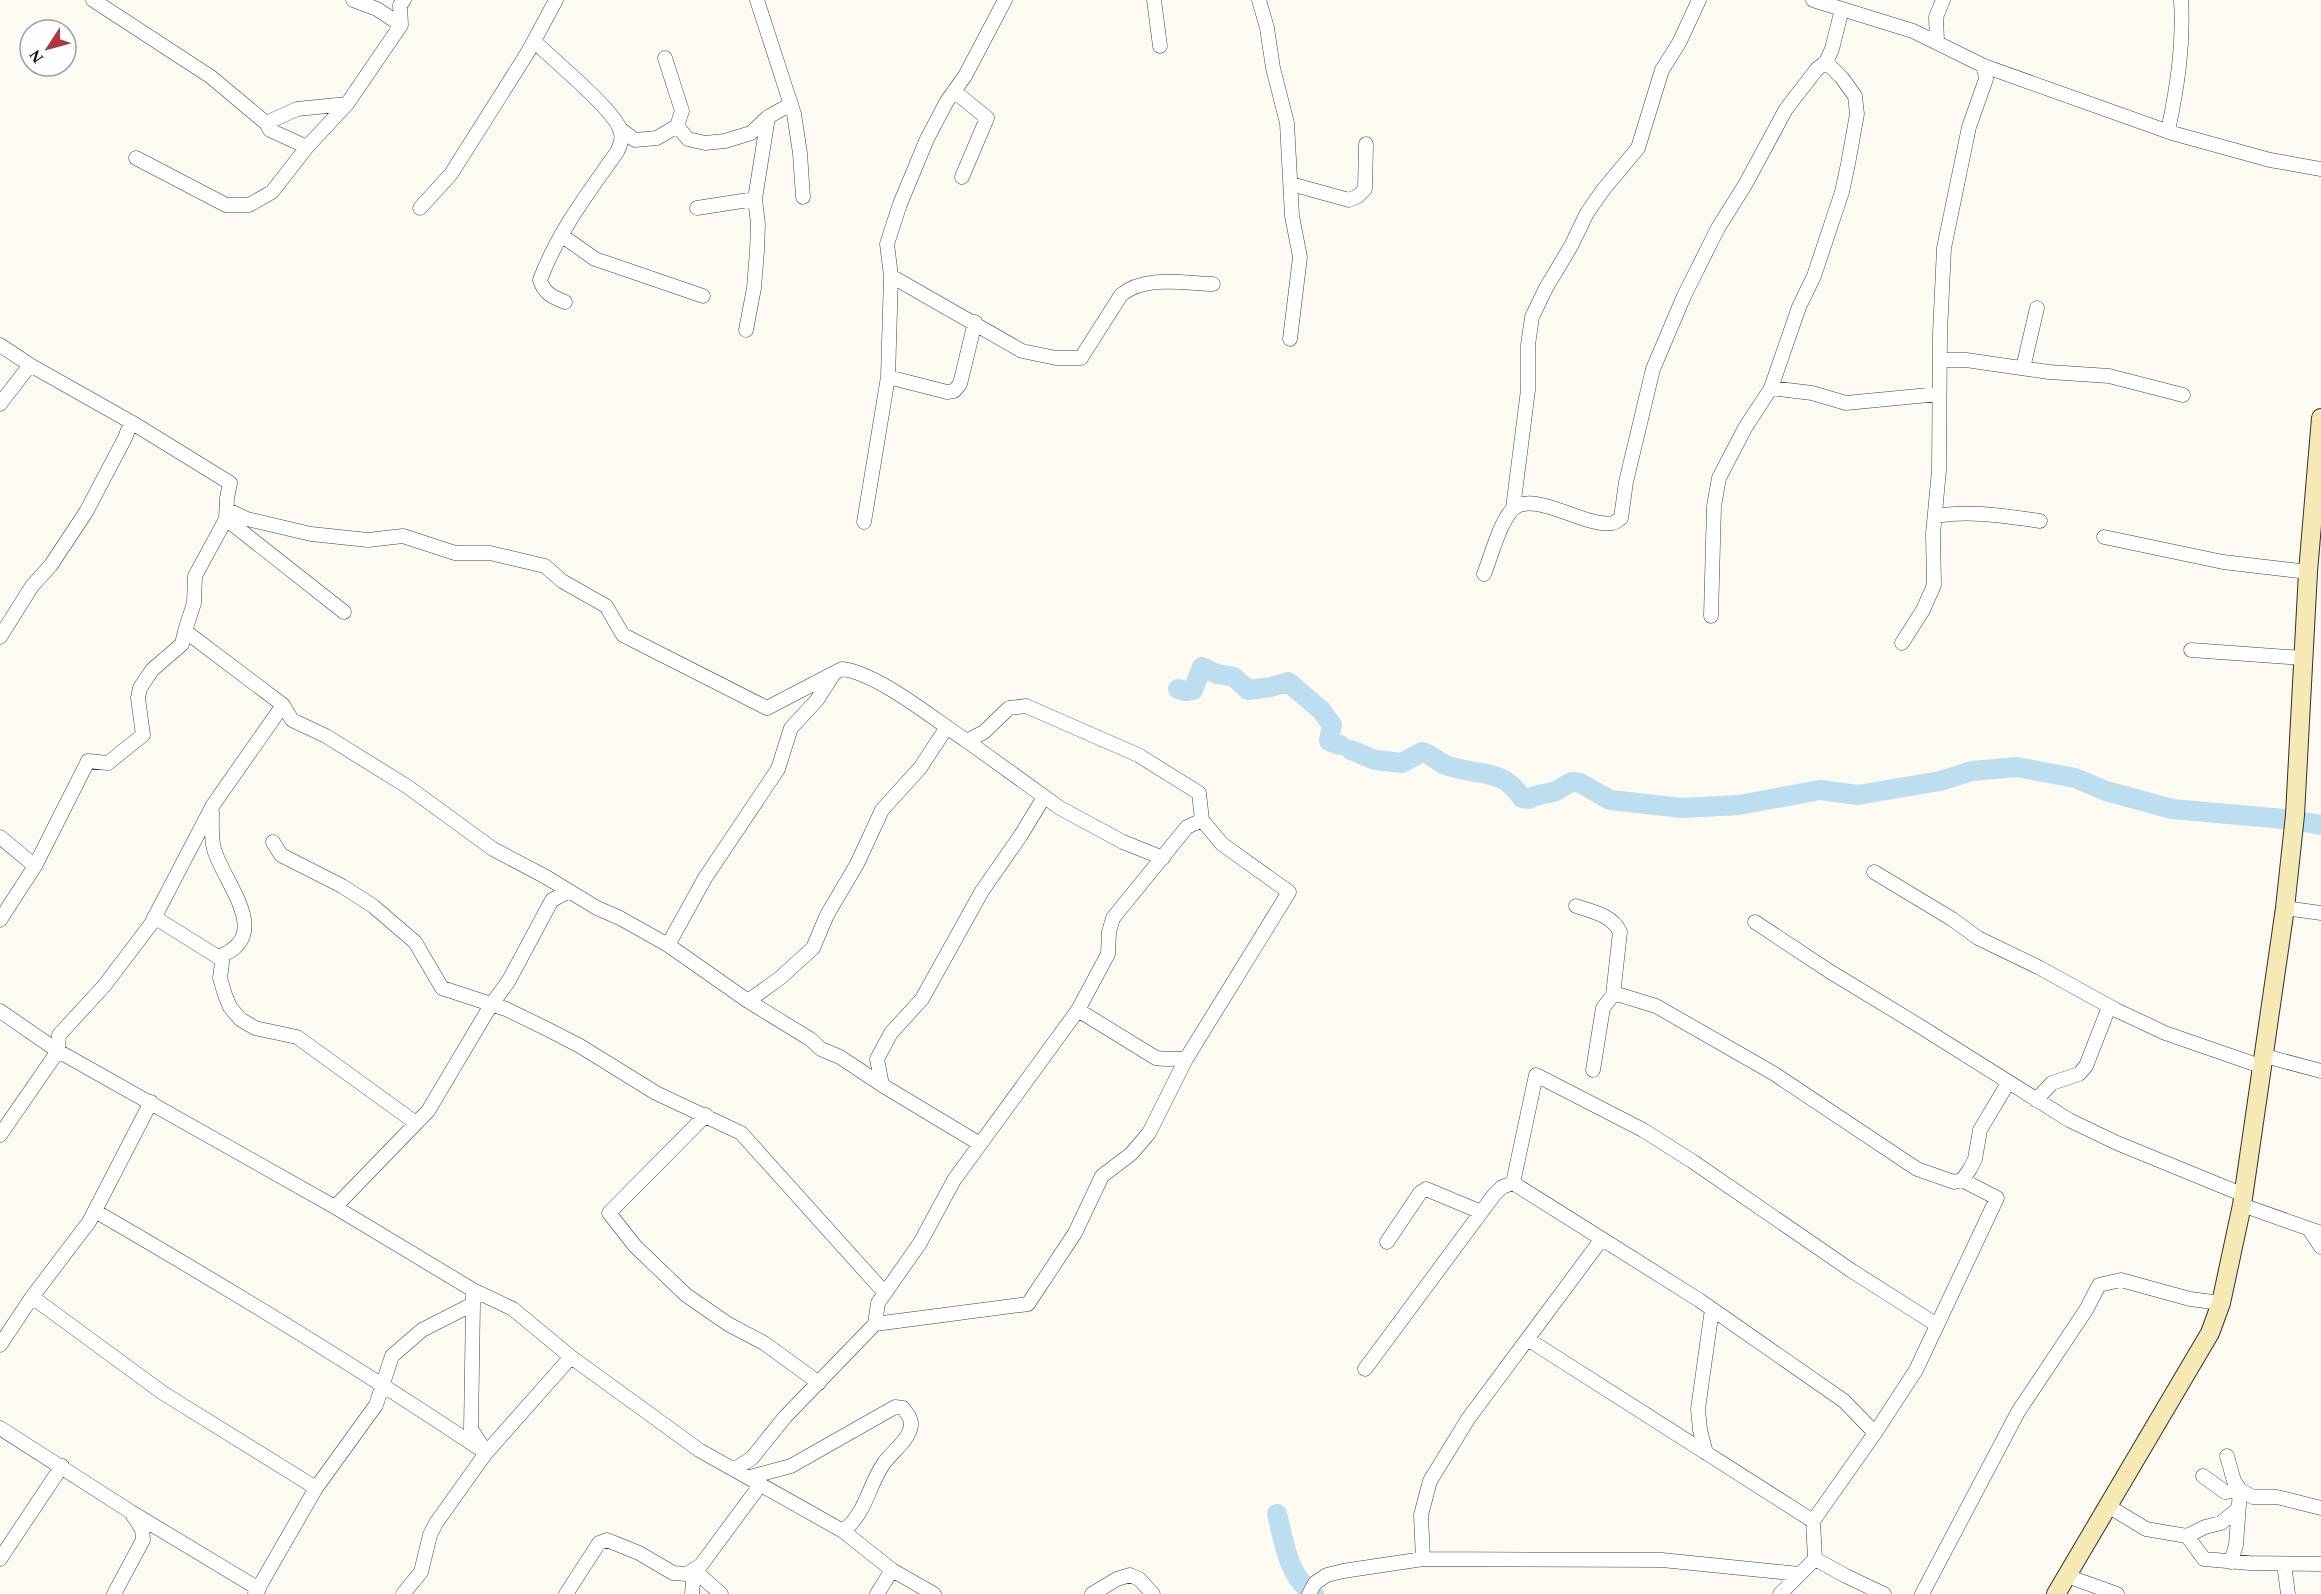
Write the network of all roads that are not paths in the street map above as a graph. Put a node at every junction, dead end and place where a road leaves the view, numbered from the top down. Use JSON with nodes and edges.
{"nodes":[{"id":1,"x":93,"y":0,"type":"edge"},
{"id":2,"x":353,"y":0,"type":"edge"},
{"id":3,"x":556,"y":0,"type":"edge"},
{"id":4,"x":758,"y":0,"type":"edge"},
{"id":5,"x":1005,"y":0,"type":"edge"},
{"id":6,"x":1154,"y":0,"type":"edge"},
{"id":7,"x":1259,"y":0,"type":"edge"},
{"id":8,"x":1699,"y":0,"type":"edge"},
{"id":9,"x":1814,"y":0,"type":"edge"},
{"id":10,"x":1943,"y":0,"type":"edge"},
{"id":11,"x":2181,"y":0,"type":"edge"},
{"id":12,"x":402,"y":3,"type":"edge"},
{"id":13,"x":1836,"y":5,"type":"edge"},
{"id":14,"x":377,"y":9,"type":"junction"},
{"id":15,"x":401,"y":25,"type":"junction"},
{"id":16,"x":534,"y":41,"type":"junction"},
{"id":17,"x":1937,"y":41,"type":"junction"},
{"id":18,"x":1160,"y":46,"type":"dead end"},
{"id":19,"x":665,"y":58,"type":"dead end"},
{"id":20,"x":1826,"y":62,"type":"junction"},
{"id":21,"x":1984,"y":66,"type":"junction"},
{"id":22,"x":954,"y":91,"type":"junction"},
{"id":23,"x":347,"y":104,"type":"junction"},
{"id":24,"x":791,"y":104,"type":"junction"},
{"id":25,"x":768,"y":117,"type":"junction"},
{"id":26,"x":266,"y":123,"type":"junction"},
{"id":27,"x":677,"y":126,"type":"junction"},
{"id":28,"x":620,"y":128,"type":"junction"},
{"id":29,"x":2168,"y":131,"type":"junction"},
{"id":30,"x":1366,"y":144,"type":"dead end"},
{"id":31,"x":308,"y":147,"type":"junction"},
{"id":32,"x":136,"y":158,"type":"dead end"},
{"id":33,"x":2321,"y":169,"type":"edge"},
{"id":34,"x":962,"y":177,"type":"dead end"},
{"id":35,"x":1291,"y":184,"type":"junction"},
{"id":36,"x":803,"y":197,"type":"dead end"},
{"id":37,"x":755,"y":199,"type":"junction"},
{"id":38,"x":420,"y":208,"type":"dead end"},
{"id":39,"x":697,"y":208,"type":"dead end"},
{"id":40,"x":561,"y":235,"type":"junction"},
{"id":41,"x":891,"y":276,"type":"junction"},
{"id":42,"x":1213,"y":284,"type":"dead end"},
{"id":43,"x":703,"y":296,"type":"dead end"},
{"id":44,"x":564,"y":302,"type":"dead end"},
{"id":45,"x":2037,"y":308,"type":"dead end"},
{"id":46,"x":975,"y":322,"type":"junction"},
{"id":47,"x":746,"y":330,"type":"dead end"},
{"id":48,"x":1290,"y":339,"type":"dead end"},
{"id":49,"x":0,"y":345,"type":"edge"},
{"id":50,"x":1940,"y":360,"type":"junction"},
{"id":51,"x":30,"y":366,"type":"junction"},
{"id":52,"x":2023,"y":368,"type":"junction"},
{"id":53,"x":888,"y":377,"type":"junction"},
{"id":54,"x":1771,"y":388,"type":"junction"},
{"id":55,"x":1940,"y":394,"type":"junction"},
{"id":56,"x":2183,"y":396,"type":"dead end"},
{"id":57,"x":0,"y":404,"type":"edge"},
{"id":58,"x":2321,"y":418,"type":"edge"},
{"id":59,"x":131,"y":422,"type":"junction"},
{"id":60,"x":1513,"y":508,"type":"junction"},
{"id":61,"x":227,"y":514,"type":"junction"},
{"id":62,"x":1935,"y":516,"type":"junction"},
{"id":63,"x":2040,"y":521,"type":"dead end"},
{"id":64,"x":864,"y":522,"type":"dead end"},
{"id":65,"x":2104,"y":537,"type":"dead end"},
{"id":66,"x":2308,"y":572,"type":"junction"},
{"id":67,"x":1484,"y":574,"type":"dead end"},
{"id":68,"x":344,"y":612,"type":"dead end"},
{"id":69,"x":1711,"y":616,"type":"dead end"},
{"id":70,"x":185,"y":631,"type":"junction"},
{"id":71,"x":0,"y":637,"type":"edge"},
{"id":72,"x":1902,"y":643,"type":"dead end"},
{"id":73,"x":2191,"y":650,"type":"dead end"},
{"id":74,"x":2302,"y":658,"type":"junction"},
{"id":75,"x":834,"y":673,"type":"junction"},
{"id":76,"x":283,"y":705,"type":"junction"},
{"id":77,"x":946,"y":727,"type":"junction"},
{"id":78,"x":967,"y":741,"type":"junction"},
{"id":79,"x":1044,"y":797,"type":"junction"},
{"id":80,"x":213,"y":805,"type":"junction"},
{"id":81,"x":1202,"y":820,"type":"junction"},
{"id":82,"x":0,"y":837,"type":"edge"},
{"id":83,"x":273,"y":842,"type":"dead end"},
{"id":84,"x":1163,"y":858,"type":"junction"},
{"id":85,"x":35,"y":867,"type":"junction"},
{"id":86,"x":1874,"y":872,"type":"dead end"},
{"id":87,"x":546,"y":877,"type":"junction"},
{"id":88,"x":568,"y":892,"type":"junction"},
{"id":89,"x":552,"y":900,"type":"junction"},
{"id":90,"x":1576,"y":906,"type":"dead end"},
{"id":91,"x":2285,"y":908,"type":"junction"},
{"id":92,"x":2321,"y":913,"type":"edge"},
{"id":93,"x":154,"y":917,"type":"junction"},
{"id":94,"x":0,"y":920,"type":"edge"},
{"id":95,"x":1755,"y":922,"type":"dead end"},
{"id":96,"x":668,"y":945,"type":"junction"},
{"id":97,"x":223,"y":955,"type":"junction"},
{"id":98,"x":1613,"y":995,"type":"junction"},
{"id":99,"x":748,"y":1001,"type":"junction"},
{"id":100,"x":490,"y":1005,"type":"junction"},
{"id":101,"x":2109,"y":1007,"type":"junction"},
{"id":102,"x":1078,"y":1010,"type":"junction"},
{"id":103,"x":0,"y":1011,"type":"edge"},
{"id":104,"x":58,"y":1050,"type":"junction"},
{"id":105,"x":877,"y":1059,"type":"junction"},
{"id":106,"x":1186,"y":1059,"type":"junction"},
{"id":107,"x":2264,"y":1061,"type":"junction"},
{"id":108,"x":855,"y":1066,"type":"junction"},
{"id":109,"x":1593,"y":1070,"type":"dead end"},
{"id":110,"x":2321,"y":1071,"type":"edge"},
{"id":111,"x":2008,"y":1083,"type":"junction"},
{"id":112,"x":882,"y":1085,"type":"junction"},
{"id":113,"x":2036,"y":1100,"type":"junction"},
{"id":114,"x":151,"y":1102,"type":"junction"},
{"id":115,"x":706,"y":1115,"type":"junction"},
{"id":116,"x":416,"y":1123,"type":"junction"},
{"id":117,"x":0,"y":1135,"type":"edge"},
{"id":118,"x":980,"y":1144,"type":"junction"},
{"id":119,"x":1962,"y":1180,"type":"junction"},
{"id":120,"x":1514,"y":1183,"type":"junction"},
{"id":121,"x":2243,"y":1200,"type":"junction"},
{"id":122,"x":334,"y":1207,"type":"junction"},
{"id":123,"x":95,"y":1211,"type":"junction"},
{"id":124,"x":1481,"y":1212,"type":"junction"},
{"id":125,"x":2315,"y":1231,"type":"edge"},
{"id":126,"x":1601,"y":1240,"type":"junction"},
{"id":127,"x":1387,"y":1242,"type":"dead end"},
{"id":128,"x":2321,"y":1247,"type":"edge"},
{"id":129,"x":884,"y":1292,"type":"junction"},
{"id":130,"x":32,"y":1297,"type":"junction"},
{"id":131,"x":473,"y":1297,"type":"junction"},
{"id":132,"x":2221,"y":1303,"type":"junction"},
{"id":133,"x":1712,"y":1309,"type":"junction"},
{"id":134,"x":875,"y":1324,"type":"junction"},
{"id":135,"x":1937,"y":1325,"type":"junction"},
{"id":136,"x":1529,"y":1340,"type":"junction"},
{"id":137,"x":0,"y":1345,"type":"edge"},
{"id":138,"x":571,"y":1357,"type":"junction"},
{"id":139,"x":1365,"y":1369,"type":"dead end"},
{"id":140,"x":819,"y":1383,"type":"junction"},
{"id":141,"x":383,"y":1384,"type":"junction"},
{"id":142,"x":0,"y":1428,"type":"edge"},
{"id":143,"x":1875,"y":1433,"type":"junction"},
{"id":144,"x":486,"y":1453,"type":"junction"},
{"id":145,"x":1707,"y":1453,"type":"junction"},
{"id":146,"x":2227,"y":1456,"type":"dead end"},
{"id":147,"x":62,"y":1467,"type":"junction"},
{"id":148,"x":735,"y":1469,"type":"junction"},
{"id":149,"x":2203,"y":1476,"type":"dead end"},
{"id":150,"x":756,"y":1480,"type":"junction"},
{"id":151,"x":316,"y":1488,"type":"junction"},
{"id":152,"x":2240,"y":1490,"type":"junction"},
{"id":153,"x":2108,"y":1506,"type":"junction"},
{"id":154,"x":2321,"y":1508,"type":"edge"},
{"id":155,"x":2238,"y":1509,"type":"junction"},
{"id":156,"x":131,"y":1512,"type":"junction"},
{"id":157,"x":1814,"y":1521,"type":"junction"},
{"id":158,"x":843,"y":1532,"type":"junction"},
{"id":159,"x":2187,"y":1536,"type":"junction"},
{"id":160,"x":1423,"y":1558,"type":"junction"},
{"id":161,"x":0,"y":1559,"type":"edge"},
{"id":162,"x":1815,"y":1559,"type":"junction"},
{"id":163,"x":2231,"y":1562,"type":"junction"},
{"id":164,"x":2284,"y":1564,"type":"junction"},
{"id":165,"x":2321,"y":1564,"type":"edge"},
{"id":166,"x":694,"y":1570,"type":"junction"},
{"id":167,"x":892,"y":1570,"type":"junction"},
{"id":168,"x":1799,"y":1574,"type":"junction"},
{"id":169,"x":2067,"y":1576,"type":"junction"},
{"id":170,"x":1312,"y":1589,"type":"edge"},
{"id":171,"x":257,"y":1592,"type":"edge"},
{"id":172,"x":114,"y":1594,"type":"edge"},
{"id":173,"x":403,"y":1594,"type":"edge"},
{"id":174,"x":566,"y":1594,"type":"edge"},
{"id":175,"x":692,"y":1594,"type":"edge"},
{"id":176,"x":721,"y":1594,"type":"edge"},
{"id":177,"x":877,"y":1594,"type":"edge"},
{"id":178,"x":934,"y":1594,"type":"edge"},
{"id":179,"x":1092,"y":1594,"type":"edge"},
{"id":180,"x":1153,"y":1594,"type":"edge"},
{"id":181,"x":1780,"y":1594,"type":"edge"},
{"id":182,"x":1884,"y":1594,"type":"edge"},
{"id":183,"x":1922,"y":1594,"type":"edge"},
{"id":184,"x":2056,"y":1594,"type":"edge"},
{"id":185,"x":2117,"y":1594,"type":"edge"},
{"id":186,"x":2288,"y":1594,"type":"edge"}],
"edges":[{"from":1,"to":26,"type":"street"},
{"from":2,"to":14,"type":"street"},
{"from":3,"to":16,"type":"street"},
{"from":4,"to":24,"type":"street"},
{"from":5,"to":22,"type":"street"},
{"from":6,"to":18,"type":"street"},
{"from":7,"to":35,"type":"street"},
{"from":8,"to":60,"type":"street"},
{"from":9,"to":13,"type":"street"},
{"from":10,"to":17,"type":"street"},
{"from":11,"to":29,"type":"street"},
{"from":12,"to":14,"type":"street"},
{"from":12,"to":15,"type":"street"},
{"from":13,"to":17,"type":"street"},
{"from":13,"to":20,"type":"street"},
{"from":14,"to":15,"type":"street"},
{"from":15,"to":23,"type":"street"},
{"from":16,"to":28,"type":"street"},
{"from":16,"to":38,"type":"street"},
{"from":17,"to":21,"type":"street"},
{"from":19,"to":27,"type":"street"},
{"from":20,"to":54,"type":"street"},
{"from":20,"to":60,"type":"street"},
{"from":21,"to":29,"type":"street"},
{"from":21,"to":50,"type":"street"},
{"from":22,"to":34,"type":"street"},
{"from":22,"to":41,"type":"street"},
{"from":23,"to":26,"type":"street"},
{"from":23,"to":31,"type":"street"},
{"from":24,"to":25,"type":"street"},
{"from":24,"to":36,"type":"street"},
{"from":25,"to":27,"type":"street"},
{"from":25,"to":37,"type":"street"},
{"from":26,"to":31,"type":"street"},
{"from":27,"to":28,"type":"street"},
{"from":28,"to":40,"type":"street"},
{"from":29,"to":33,"type":"street"},
{"from":30,"to":35,"type":"street"},
{"from":31,"to":32,"type":"street"},
{"from":35,"to":48,"type":"street"},
{"from":37,"to":39,"type":"street"},
{"from":37,"to":47,"type":"street"},
{"from":40,"to":43,"type":"street"},
{"from":40,"to":44,"type":"street"},
{"from":41,"to":46,"type":"street"},
{"from":41,"to":53,"type":"street"},
{"from":42,"to":46,"type":"street"},
{"from":45,"to":52,"type":"street"},
{"from":46,"to":53,"type":"street"},
{"from":49,"to":51,"type":"street"},
{"from":50,"to":52,"type":"street"},
{"from":50,"to":55,"type":"street"},
{"from":51,"to":57,"type":"street"},
{"from":51,"to":59,"type":"street"},
{"from":52,"to":56,"type":"street"},
{"from":53,"to":64,"type":"street"},
{"from":54,"to":55,"type":"street"},
{"from":54,"to":69,"type":"street"},
{"from":55,"to":62,"type":"street"},
{"from":58,"to":66,"type":"street"},
{"from":59,"to":61,"type":"street"},
{"from":59,"to":71,"type":"street"},
{"from":60,"to":67,"type":"street"},
{"from":61,"to":68,"type":"street"},
{"from":61,"to":70,"type":"street"},
{"from":61,"to":75,"type":"street"},
{"from":62,"to":63,"type":"street"},
{"from":62,"to":72,"type":"street"},
{"from":65,"to":66,"type":"street"},
{"from":66,"to":74,"type":"street"},
{"from":70,"to":76,"type":"street"},
{"from":70,"to":85,"type":"street"},
{"from":73,"to":74,"type":"street"},
{"from":74,"to":91,"type":"street"},
{"from":75,"to":77,"type":"street"},
{"from":75,"to":96,"type":"street"},
{"from":76,"to":80,"type":"street"},
{"from":76,"to":87,"type":"street"},
{"from":77,"to":78,"type":"street"},
{"from":77,"to":99,"type":"street"},
{"from":78,"to":79,"type":"street"},
{"from":78,"to":81,"type":"street"},
{"from":79,"to":84,"type":"street"},
{"from":79,"to":105,"type":"street"},
{"from":80,"to":93,"type":"street"},
{"from":80,"to":97,"type":"street"},
{"from":81,"to":84,"type":"street"},
{"from":81,"to":106,"type":"street"},
{"from":82,"to":85,"type":"street"},
{"from":83,"to":100,"type":"street"},
{"from":84,"to":102,"type":"street"},
{"from":85,"to":94,"type":"street"},
{"from":86,"to":101,"type":"street"},
{"from":87,"to":88,"type":"street"},
{"from":87,"to":89,"type":"street"},
{"from":88,"to":89,"type":"street"},
{"from":88,"to":96,"type":"street"},
{"from":89,"to":100,"type":"street"},
{"from":90,"to":98,"type":"street"},
{"from":91,"to":92,"type":"street"},
{"from":91,"to":107,"type":"street"},
{"from":93,"to":97,"type":"street"},
{"from":93,"to":104,"type":"street"},
{"from":95,"to":111,"type":"street"},
{"from":96,"to":99,"type":"street"},
{"from":97,"to":116,"type":"street"},
{"from":98,"to":109,"type":"street"},
{"from":98,"to":119,"type":"street"},
{"from":99,"to":108,"type":"street"},
{"from":100,"to":115,"type":"street"},
{"from":100,"to":116,"type":"street"},
{"from":101,"to":107,"type":"street"},
{"from":101,"to":113,"type":"street"},
{"from":102,"to":106,"type":"street"},
{"from":102,"to":118,"type":"street"},
{"from":103,"to":104,"type":"street"},
{"from":104,"to":114,"type":"street"},
{"from":104,"to":117,"type":"street"},
{"from":105,"to":108,"type":"street"},
{"from":105,"to":112,"type":"street"},
{"from":106,"to":134,"type":"street"},
{"from":107,"to":110,"type":"street"},
{"from":107,"to":121,"type":"street"},
{"from":108,"to":112,"type":"street"},
{"from":111,"to":113,"type":"street"},
{"from":111,"to":119,"type":"street"},
{"from":112,"to":118,"type":"street"},
{"from":113,"to":121,"type":"street"},
{"from":114,"to":122,"type":"street"},
{"from":114,"to":123,"type":"street"},
{"from":115,"to":129,"type":"street"},
{"from":115,"to":140,"type":"street"},
{"from":116,"to":122,"type":"street"},
{"from":118,"to":129,"type":"street"},
{"from":119,"to":135,"type":"street"},
{"from":120,"to":124,"type":"street"},
{"from":120,"to":126,"type":"street"},
{"from":120,"to":135,"type":"street"},
{"from":121,"to":125,"type":"street"},
{"from":121,"to":132,"type":"street"},
{"from":122,"to":131,"type":"street"},
{"from":123,"to":130,"type":"street"},
{"from":123,"to":141,"type":"street"},
{"from":124,"to":127,"type":"street"},
{"from":124,"to":139,"type":"street"},
{"from":125,"to":128,"type":"street"},
{"from":126,"to":133,"type":"street"},
{"from":126,"to":136,"type":"street"},
{"from":129,"to":134,"type":"street"},
{"from":130,"to":137,"type":"street"},
{"from":130,"to":151,"type":"street"},
{"from":131,"to":138,"type":"street"},
{"from":131,"to":141,"type":"street"},
{"from":131,"to":144,"type":"street"},
{"from":132,"to":153,"type":"street"},
{"from":132,"to":183,"type":"street"},
{"from":133,"to":143,"type":"street"},
{"from":133,"to":145,"type":"street"},
{"from":134,"to":140,"type":"street"},
{"from":135,"to":143,"type":"street"},
{"from":136,"to":145,"type":"street"},
{"from":136,"to":160,"type":"street"},
{"from":138,"to":144,"type":"street"},
{"from":138,"to":148,"type":"street"},
{"from":140,"to":148,"type":"street"},
{"from":141,"to":144,"type":"street"},
{"from":141,"to":151,"type":"street"},
{"from":142,"to":147,"type":"street"},
{"from":143,"to":157,"type":"street"},
{"from":144,"to":173,"type":"street"},
{"from":145,"to":157,"type":"street"},
{"from":146,"to":152,"type":"street"},
{"from":147,"to":156,"type":"street"},
{"from":147,"to":161,"type":"street"},
{"from":148,"to":150,"type":"street"},
{"from":149,"to":152,"type":"street"},
{"from":150,"to":158,"type":"street"},
{"from":150,"to":158,"type":"street"},
{"from":150,"to":166,"type":"street"},
{"from":151,"to":171,"type":"street"},
{"from":152,"to":154,"type":"street"},
{"from":152,"to":155,"type":"street"},
{"from":153,"to":159,"type":"street"},
{"from":153,"to":169,"type":"street"},
{"from":155,"to":159,"type":"street"},
{"from":155,"to":163,"type":"street"},
{"from":156,"to":171,"type":"street"},
{"from":156,"to":172,"type":"street"},
{"from":157,"to":162,"type":"street"},
{"from":158,"to":167,"type":"street"},
{"from":159,"to":163,"type":"street"},
{"from":160,"to":168,"type":"street"},
{"from":160,"to":170,"type":"street"},
{"from":162,"to":168,"type":"street"},
{"from":162,"to":182,"type":"street"},
{"from":163,"to":164,"type":"street"},
{"from":164,"to":165,"type":"street"},
{"from":164,"to":186,"type":"street"},
{"from":166,"to":174,"type":"street"},
{"from":166,"to":175,"type":"street"},
{"from":166,"to":176,"type":"street"},
{"from":167,"to":177,"type":"street"},
{"from":167,"to":178,"type":"street"},
{"from":168,"to":181,"type":"street"},
{"from":169,"to":184,"type":"street"},
{"from":169,"to":185,"type":"street"},
{"from":179,"to":180,"type":"street"}]}
